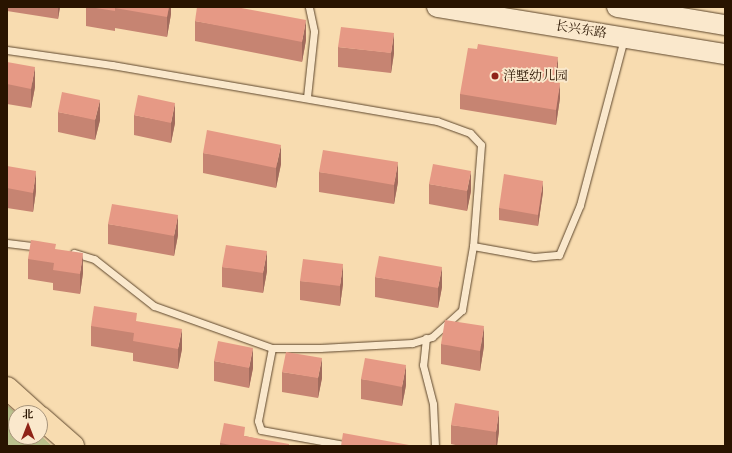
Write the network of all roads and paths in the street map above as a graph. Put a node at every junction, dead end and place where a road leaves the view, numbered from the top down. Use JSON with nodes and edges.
{"nodes":[{"id":1,"x":309,"y":7,"type":"edge"},
{"id":2,"x":437,"y":7,"type":"edge"},
{"id":3,"x":617,"y":7,"type":"edge"},
{"id":4,"x":725,"y":26,"type":"edge"},
{"id":5,"x":624,"y":37,"type":"junction"},
{"id":6,"x":7,"y":50,"type":"edge"},
{"id":7,"x":725,"y":54,"type":"edge"},
{"id":8,"x":307,"y":97,"type":"junction"},
{"id":9,"x":7,"y":243,"type":"edge"},
{"id":10,"x":473,"y":246,"type":"junction"},
{"id":11,"x":46,"y":248,"type":"edge"},
{"id":12,"x":69,"y":252,"type":"edge"},
{"id":13,"x":426,"y":338,"type":"junction"},
{"id":14,"x":272,"y":348,"type":"junction"},
{"id":15,"x":7,"y":388,"type":"edge"},
{"id":16,"x":26,"y":405,"type":"edge"},
{"id":17,"x":48,"y":424,"type":"edge"},
{"id":18,"x":74,"y":446,"type":"edge"},
{"id":19,"x":350,"y":446,"type":"edge"},
{"id":20,"x":435,"y":446,"type":"edge"}],
"edges":[{"from":1,"to":8,"type":"lane"},
{"from":2,"to":5,"type":"main road","name":"长兴东路"},
{"from":3,"to":4,"type":"main road"},
{"from":5,"to":7,"type":"main road","name":"长兴东路"},
{"from":5,"to":10,"type":"lane"},
{"from":6,"to":8,"type":"lane"},
{"from":8,"to":10,"type":"lane"},
{"from":9,"to":11,"type":"lane"},
{"from":10,"to":13,"type":"lane"},
{"from":12,"to":14,"type":"lane"},
{"from":13,"to":14,"type":"lane"},
{"from":13,"to":20,"type":"lane"},
{"from":14,"to":19,"type":"lane"},
{"from":15,"to":16,"type":"highway"},
{"from":17,"to":18,"type":"highway"}]}
